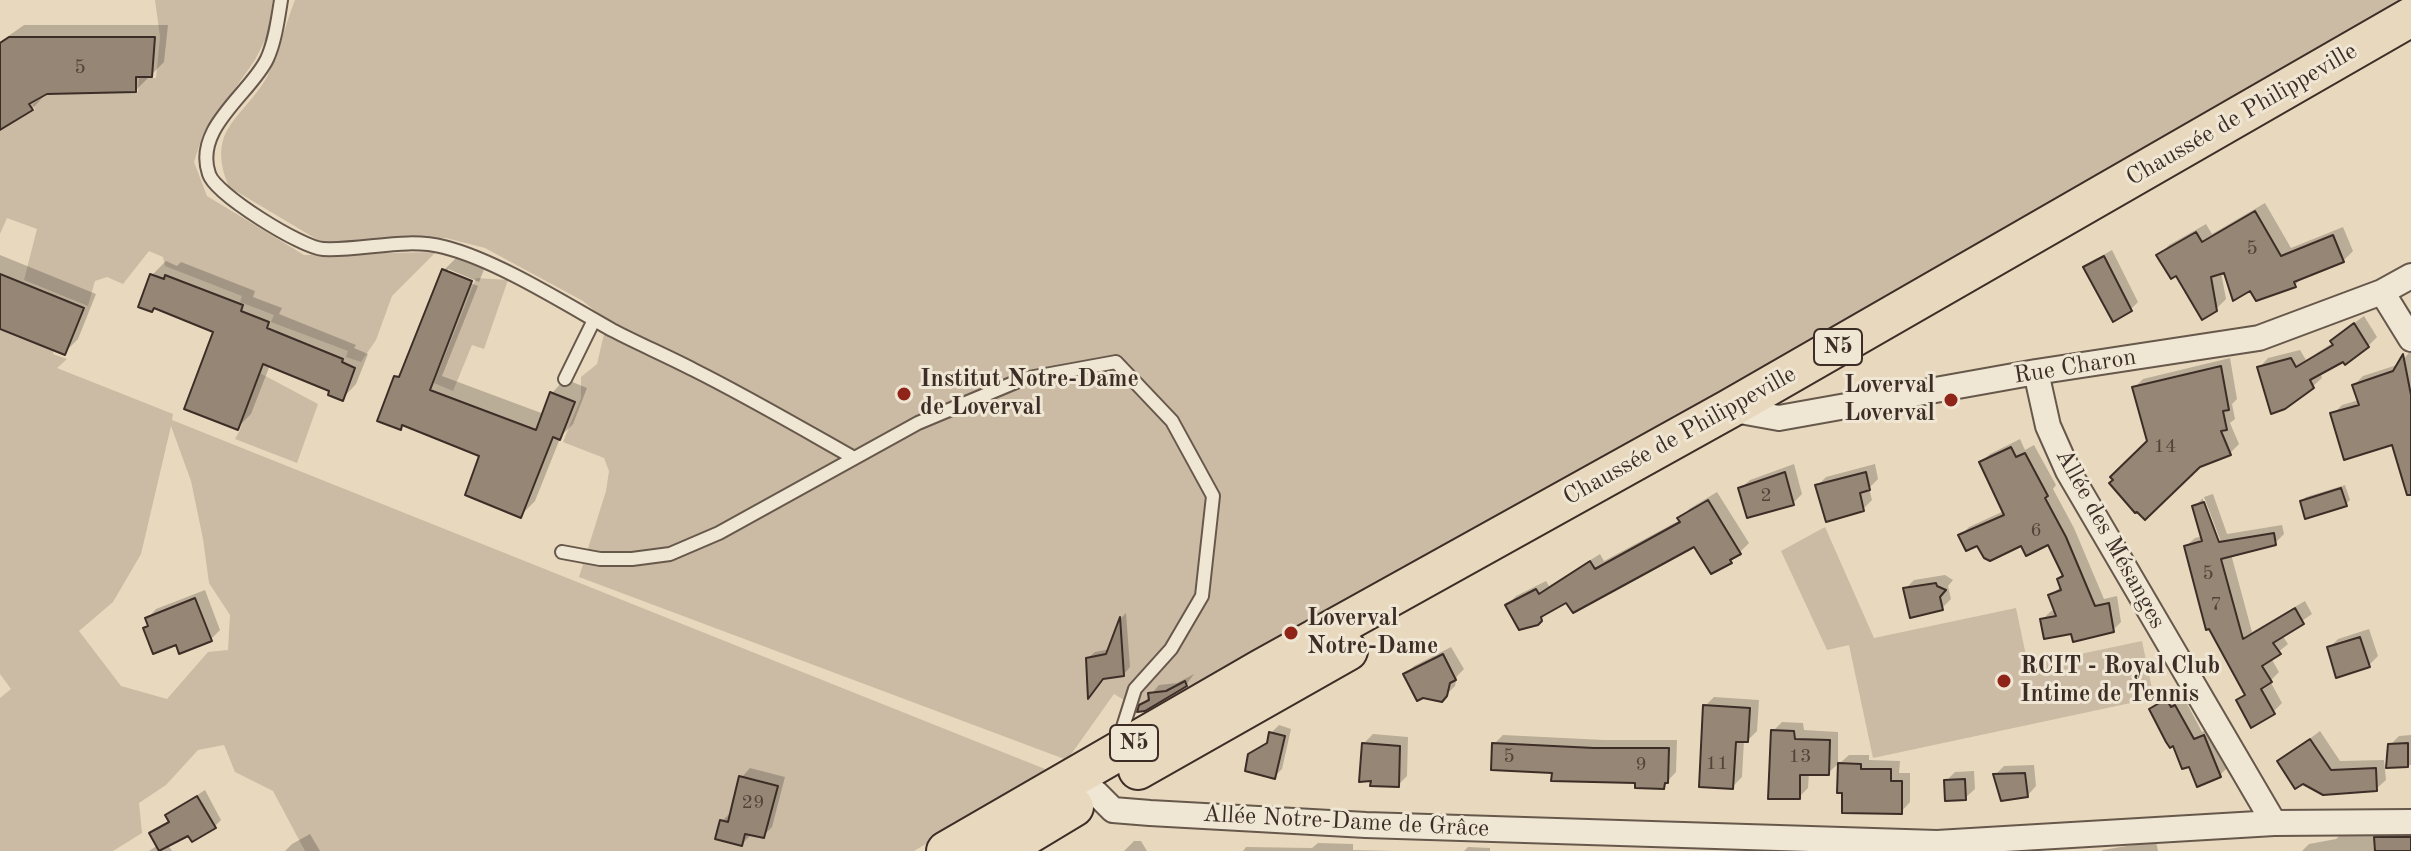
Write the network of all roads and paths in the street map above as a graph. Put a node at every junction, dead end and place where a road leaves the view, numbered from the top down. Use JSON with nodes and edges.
{"nodes":[{"id":1,"x":281,"y":0,"type":"edge"},
{"id":2,"x":2411,"y":17,"type":"edge"},
{"id":3,"x":2411,"y":46,"type":"edge"},
{"id":4,"x":2411,"y":276,"type":"edge"},
{"id":5,"x":2382,"y":292,"type":"junction"},
{"id":6,"x":594,"y":320,"type":"junction"},
{"id":7,"x":2411,"y":339,"type":"edge"},
{"id":8,"x":2036,"y":372,"type":"junction"},
{"id":9,"x":565,"y":379,"type":"dead end"},
{"id":10,"x":1744,"y":413,"type":"junction"},
{"id":11,"x":854,"y":458,"type":"junction"},
{"id":12,"x":562,"y":552,"type":"dead end"},
{"id":13,"x":1127,"y":747,"type":"junction"},
{"id":14,"x":1091,"y":782,"type":"junction"},
{"id":15,"x":2411,"y":822,"type":"edge"},
{"id":16,"x":2274,"y":823,"type":"junction"},
{"id":17,"x":1041,"y":826,"type":"edge"},
{"id":18,"x":946,"y":851,"type":"edge"},
{"id":19,"x":1001,"y":851,"type":"edge"}],
"edges":[{"from":1,"to":6,"type":"lane"},
{"from":2,"to":10,"type":"main road","name":"Chaussée de Philippeville","number":"N5"},
{"from":3,"to":10,"type":"main road","name":"Chaussée de Philippeville","number":"N5"},
{"from":4,"to":5,"type":"street","name":"Rue Charon"},
{"from":5,"to":7,"type":"street"},
{"from":5,"to":8,"type":"street","name":"Rue Charon"},
{"from":6,"to":9,"type":"lane"},
{"from":6,"to":11,"type":"lane"},
{"from":8,"to":10,"type":"street","name":"Rue Charon"},
{"from":8,"to":16,"type":"street","name":"Allée des Mésanges"},
{"from":10,"to":13,"type":"main road","name":"Chaussée de Philippeville","number":"N5"},
{"from":10,"to":14,"type":"main road","name":"Chaussée de Philippeville","number":"N5"},
{"from":11,"to":12,"type":"lane"},
{"from":11,"to":13,"type":"lane"},
{"from":13,"to":14,"type":"main road","name":"Chaussée de Philippeville","number":"N5"},
{"from":14,"to":16,"type":"street","name":"Allée Notre-Dame de Grâce"},
{"from":14,"to":17,"type":"main road","name":"Chaussée de Philippeville","number":"N5"},
{"from":15,"to":16,"type":"street","name":"Allée Notre-Dame de Grâce"},
{"from":17,"to":18,"type":"main road","name":"Chaussée de Philippeville","number":"N5"},
{"from":17,"to":19,"type":"main road","name":"Chaussée de Philippeville","number":"N5"}]}
